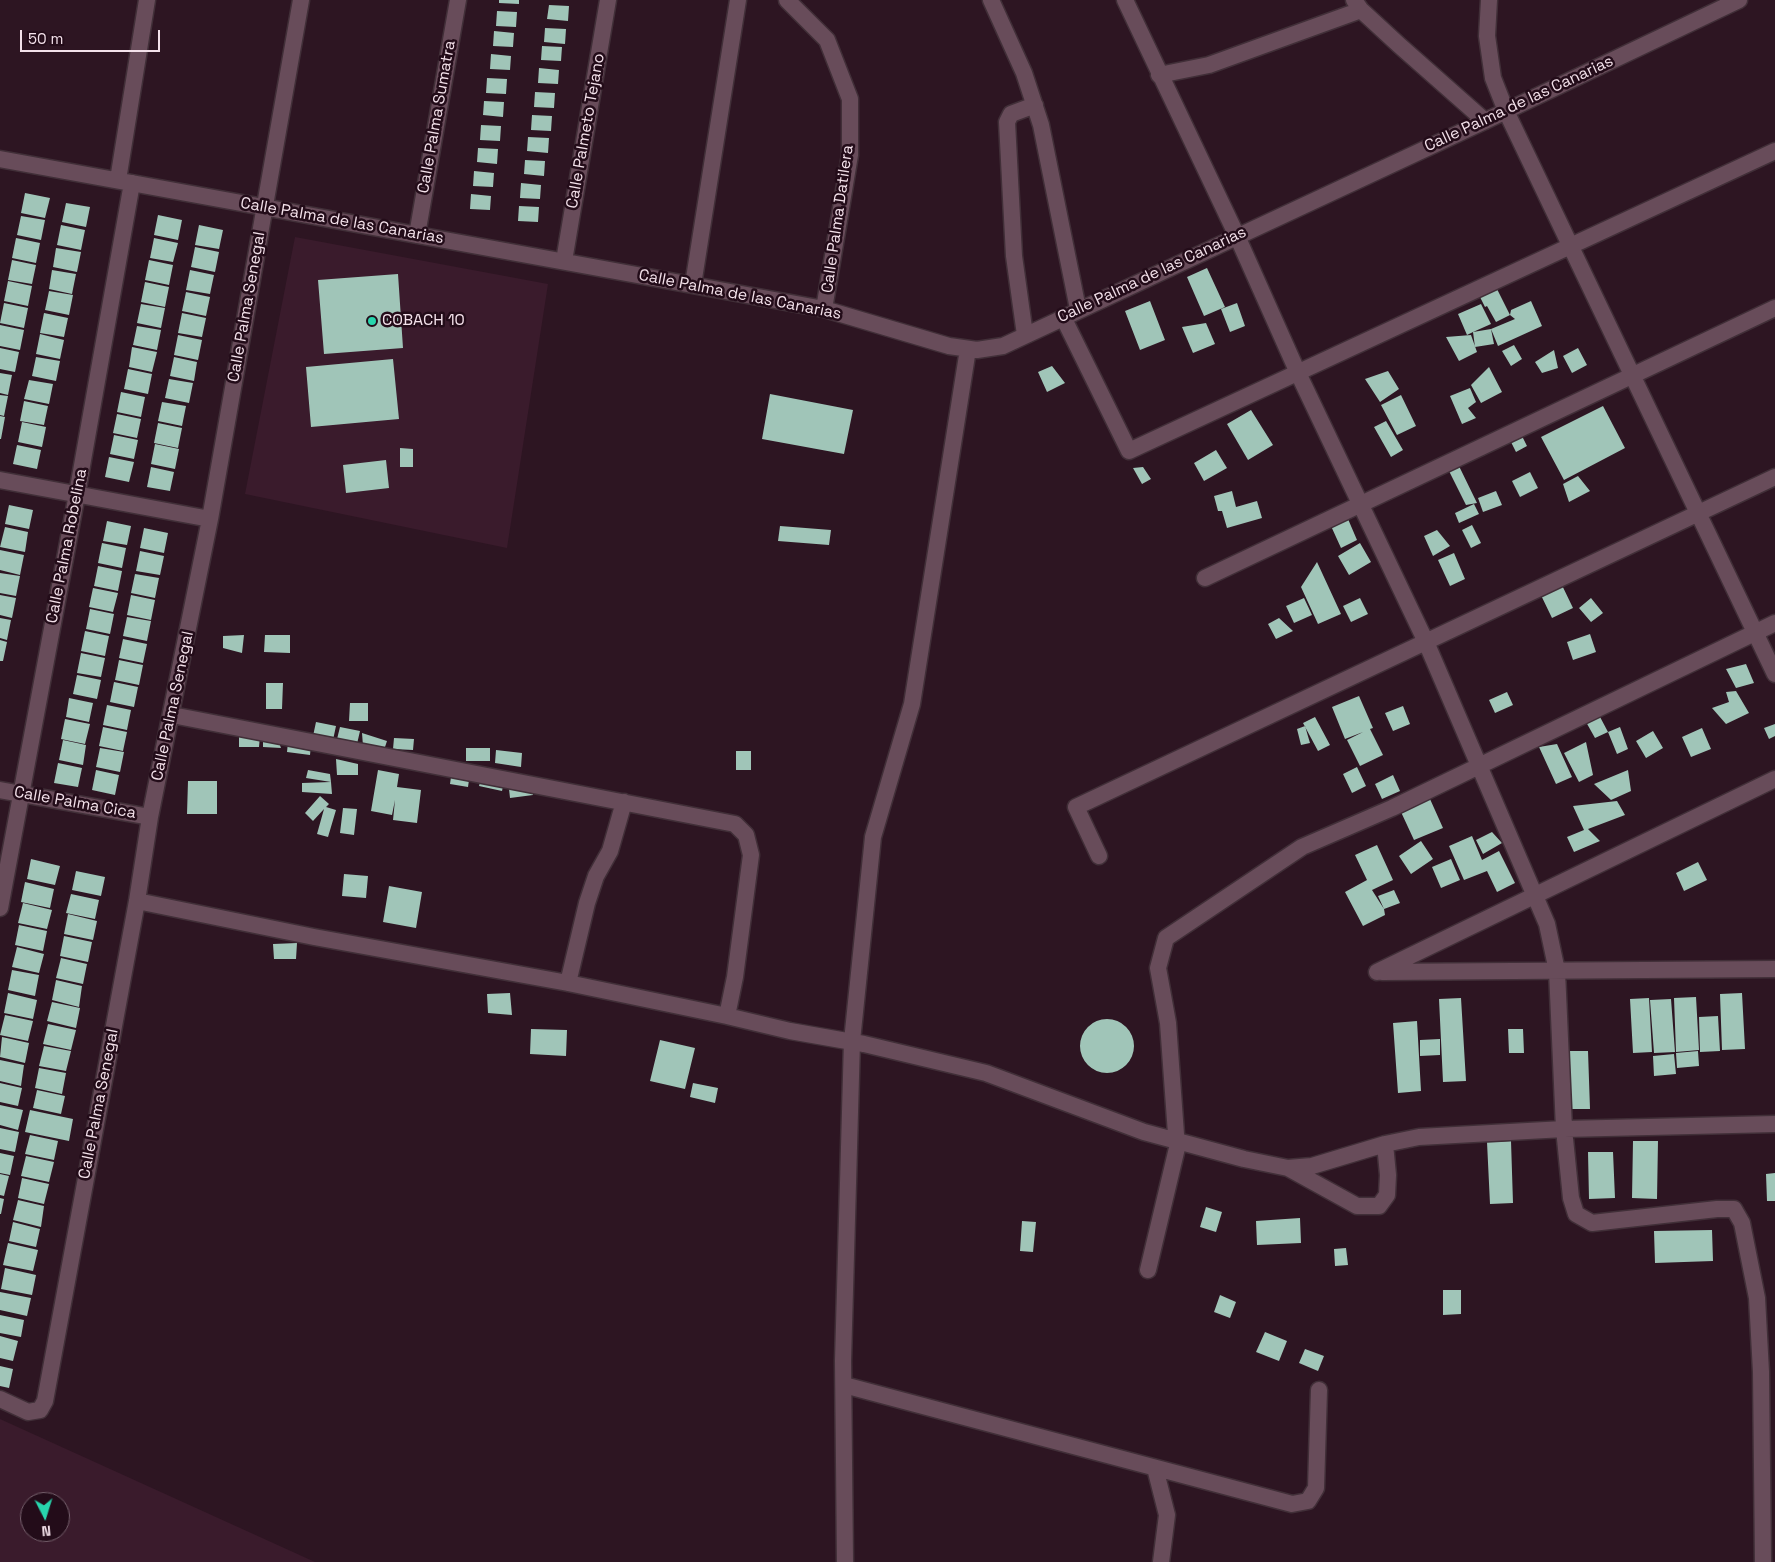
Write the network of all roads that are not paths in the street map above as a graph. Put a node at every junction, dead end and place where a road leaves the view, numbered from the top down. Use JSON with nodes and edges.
{"nodes":[{"id":1,"x":147,"y":0,"type":"edge"},
{"id":2,"x":301,"y":0,"type":"edge"},
{"id":3,"x":458,"y":0,"type":"edge"},
{"id":4,"x":608,"y":0,"type":"edge"},
{"id":5,"x":738,"y":0,"type":"edge"},
{"id":6,"x":787,"y":0,"type":"edge"},
{"id":7,"x":991,"y":0,"type":"edge"},
{"id":8,"x":1125,"y":0,"type":"edge"},
{"id":9,"x":1489,"y":0,"type":"edge"},
{"id":10,"x":1739,"y":0,"type":"edge"},
{"id":11,"x":1358,"y":5,"type":"edge"},
{"id":12,"x":1159,"y":75,"type":"junction"},
{"id":13,"x":1035,"y":105,"type":"junction"},
{"id":14,"x":1506,"y":111,"type":"junction"},
{"id":15,"x":1485,"y":121,"type":"junction"},
{"id":16,"x":1775,"y":151,"type":"edge"},
{"id":17,"x":0,"y":159,"type":"edge"},
{"id":18,"x":125,"y":181,"type":"junction"},
{"id":19,"x":264,"y":207,"type":"junction"},
{"id":20,"x":417,"y":235,"type":"junction"},
{"id":21,"x":1237,"y":236,"type":"junction"},
{"id":22,"x":1570,"y":246,"type":"junction"},
{"id":23,"x":564,"y":261,"type":"junction"},
{"id":24,"x":693,"y":285,"type":"junction"},
{"id":25,"x":824,"y":308,"type":"junction"},
{"id":26,"x":1775,"y":308,"type":"edge"},
{"id":27,"x":1078,"y":309,"type":"junction"},
{"id":28,"x":1063,"y":317,"type":"junction"},
{"id":29,"x":1025,"y":335,"type":"junction"},
{"id":30,"x":968,"y":349,"type":"junction"},
{"id":31,"x":1298,"y":373,"type":"junction"},
{"id":32,"x":1632,"y":375,"type":"junction"},
{"id":33,"x":1775,"y":476,"type":"edge"},
{"id":34,"x":0,"y":480,"type":"edge"},
{"id":35,"x":77,"y":494,"type":"junction"},
{"id":36,"x":1360,"y":505,"type":"junction"},
{"id":37,"x":1698,"y":513,"type":"junction"},
{"id":38,"x":210,"y":519,"type":"junction"},
{"id":39,"x":1205,"y":578,"type":"dead end"},
{"id":40,"x":1775,"y":623,"type":"edge"},
{"id":41,"x":1755,"y":633,"type":"junction"},
{"id":42,"x":1426,"y":642,"type":"junction"},
{"id":43,"x":1775,"y":674,"type":"edge"},
{"id":44,"x":172,"y":715,"type":"junction"},
{"id":45,"x":1479,"y":766,"type":"junction"},
{"id":46,"x":1775,"y":779,"type":"edge"},
{"id":47,"x":0,"y":790,"type":"edge"},
{"id":48,"x":20,"y":794,"type":"junction"},
{"id":49,"x":624,"y":802,"type":"junction"},
{"id":50,"x":150,"y":817,"type":"junction"},
{"id":51,"x":1099,"y":856,"type":"dead end"},
{"id":52,"x":1536,"y":895,"type":"junction"},
{"id":53,"x":137,"y":902,"type":"junction"},
{"id":54,"x":0,"y":908,"type":"edge"},
{"id":55,"x":1775,"y":969,"type":"edge"},
{"id":56,"x":1558,"y":971,"type":"junction"},
{"id":57,"x":568,"y":983,"type":"junction"},
{"id":58,"x":727,"y":1016,"type":"junction"},
{"id":59,"x":852,"y":1041,"type":"junction"},
{"id":60,"x":1775,"y":1124,"type":"edge"},
{"id":61,"x":1564,"y":1129,"type":"junction"},
{"id":62,"x":1177,"y":1141,"type":"junction"},
{"id":63,"x":1385,"y":1144,"type":"junction"},
{"id":64,"x":1288,"y":1168,"type":"junction"},
{"id":65,"x":1148,"y":1270,"type":"dead end"},
{"id":66,"x":844,"y":1385,"type":"junction"},
{"id":67,"x":1319,"y":1390,"type":"dead end"},
{"id":68,"x":0,"y":1399,"type":"edge"},
{"id":69,"x":1156,"y":1468,"type":"junction"},
{"id":70,"x":845,"y":1562,"type":"edge"},
{"id":71,"x":1161,"y":1562,"type":"edge"},
{"id":72,"x":1763,"y":1562,"type":"edge"}],
"edges":[{"from":1,"to":18,"type":"street","name":"Calle Palma Robelina"},
{"from":2,"to":19,"type":"street","name":"Calle Palma Senegal"},
{"from":3,"to":20,"type":"street","name":"Calle Palma Sumatra"},
{"from":4,"to":23,"type":"street","name":"Calle Palmeto Tejano"},
{"from":5,"to":24,"type":"street"},
{"from":6,"to":25,"type":"street","name":"Calle Palma Datilera"},
{"from":7,"to":13,"type":"street"},
{"from":8,"to":12,"type":"street"},
{"from":9,"to":14,"type":"street"},
{"from":10,"to":14,"type":"street","name":"Calle Palma de las Canarias"},
{"from":11,"to":12,"type":"street"},
{"from":11,"to":15,"type":"street"},
{"from":12,"to":21,"type":"street"},
{"from":13,"to":27,"type":"street"},
{"from":13,"to":29,"type":"street"},
{"from":14,"to":15,"type":"street","name":"Calle Palma de las Canarias"},
{"from":14,"to":22,"type":"street"},
{"from":15,"to":21,"type":"street","name":"Calle Palma de las Canarias"},
{"from":16,"to":22,"type":"street"},
{"from":17,"to":18,"type":"street","name":"Calle Palma de las Canarias"},
{"from":18,"to":19,"type":"street","name":"Calle Palma de las Canarias"},
{"from":18,"to":35,"type":"street","name":"Calle Palma Robelina"},
{"from":19,"to":20,"type":"street","name":"Calle Palma de las Canarias"},
{"from":19,"to":38,"type":"street","name":"Calle Palma Senegal"},
{"from":20,"to":23,"type":"street","name":"Calle Palma de las Canarias"},
{"from":21,"to":27,"type":"street","name":"Calle Palma de las Canarias"},
{"from":21,"to":31,"type":"street"},
{"from":22,"to":31,"type":"street"},
{"from":22,"to":32,"type":"street"},
{"from":23,"to":24,"type":"street","name":"Calle Palma de las Canarias"},
{"from":24,"to":25,"type":"street","name":"Calle Palma de las Canarias"},
{"from":25,"to":30,"type":"street","name":"Calle Palma de las Canarias"},
{"from":26,"to":32,"type":"street"},
{"from":27,"to":28,"type":"street","name":"Calle Palma de las Canarias"},
{"from":28,"to":29,"type":"street","name":"Calle Palma de las Canarias"},
{"from":28,"to":31,"type":"street"},
{"from":29,"to":30,"type":"street","name":"Calle Palma de las Canarias"},
{"from":30,"to":59,"type":"street"},
{"from":31,"to":36,"type":"street"},
{"from":32,"to":36,"type":"street"},
{"from":32,"to":37,"type":"street"},
{"from":33,"to":37,"type":"street"},
{"from":34,"to":35,"type":"street"},
{"from":35,"to":38,"type":"street"},
{"from":35,"to":48,"type":"street","name":"Calle Palma Robelina"},
{"from":36,"to":39,"type":"street"},
{"from":36,"to":42,"type":"street"},
{"from":37,"to":41,"type":"street"},
{"from":37,"to":42,"type":"street"},
{"from":38,"to":44,"type":"street","name":"Calle Palma Senegal"},
{"from":40,"to":41,"type":"street"},
{"from":41,"to":43,"type":"street"},
{"from":41,"to":45,"type":"street"},
{"from":42,"to":45,"type":"street"},
{"from":42,"to":51,"type":"street"},
{"from":44,"to":49,"type":"street"},
{"from":44,"to":50,"type":"street","name":"Calle Palma Senegal"},
{"from":45,"to":52,"type":"street"},
{"from":45,"to":62,"type":"street"},
{"from":46,"to":52,"type":"street"},
{"from":47,"to":48,"type":"street","name":"Calle Palma Cica"},
{"from":48,"to":50,"type":"street","name":"Calle Palma Cica"},
{"from":48,"to":54,"type":"street","name":"Calle Palma Robelina"},
{"from":49,"to":57,"type":"street"},
{"from":49,"to":58,"type":"street"},
{"from":50,"to":53,"type":"street","name":"Calle Palma Senegal"},
{"from":52,"to":56,"type":"street"},
{"from":52,"to":56,"type":"street"},
{"from":53,"to":57,"type":"street"},
{"from":53,"to":68,"type":"street","name":"Calle Palma Senegal"},
{"from":55,"to":56,"type":"street"},
{"from":56,"to":61,"type":"street"},
{"from":57,"to":58,"type":"street"},
{"from":58,"to":59,"type":"street"},
{"from":59,"to":62,"type":"street"},
{"from":59,"to":66,"type":"street"},
{"from":60,"to":61,"type":"street"},
{"from":61,"to":63,"type":"street"},
{"from":61,"to":72,"type":"street"},
{"from":62,"to":64,"type":"street"},
{"from":62,"to":65,"type":"street"},
{"from":63,"to":64,"type":"street"},
{"from":63,"to":64,"type":"street"},
{"from":66,"to":69,"type":"street"},
{"from":66,"to":70,"type":"street"},
{"from":67,"to":69,"type":"street"},
{"from":69,"to":71,"type":"street"}]}
